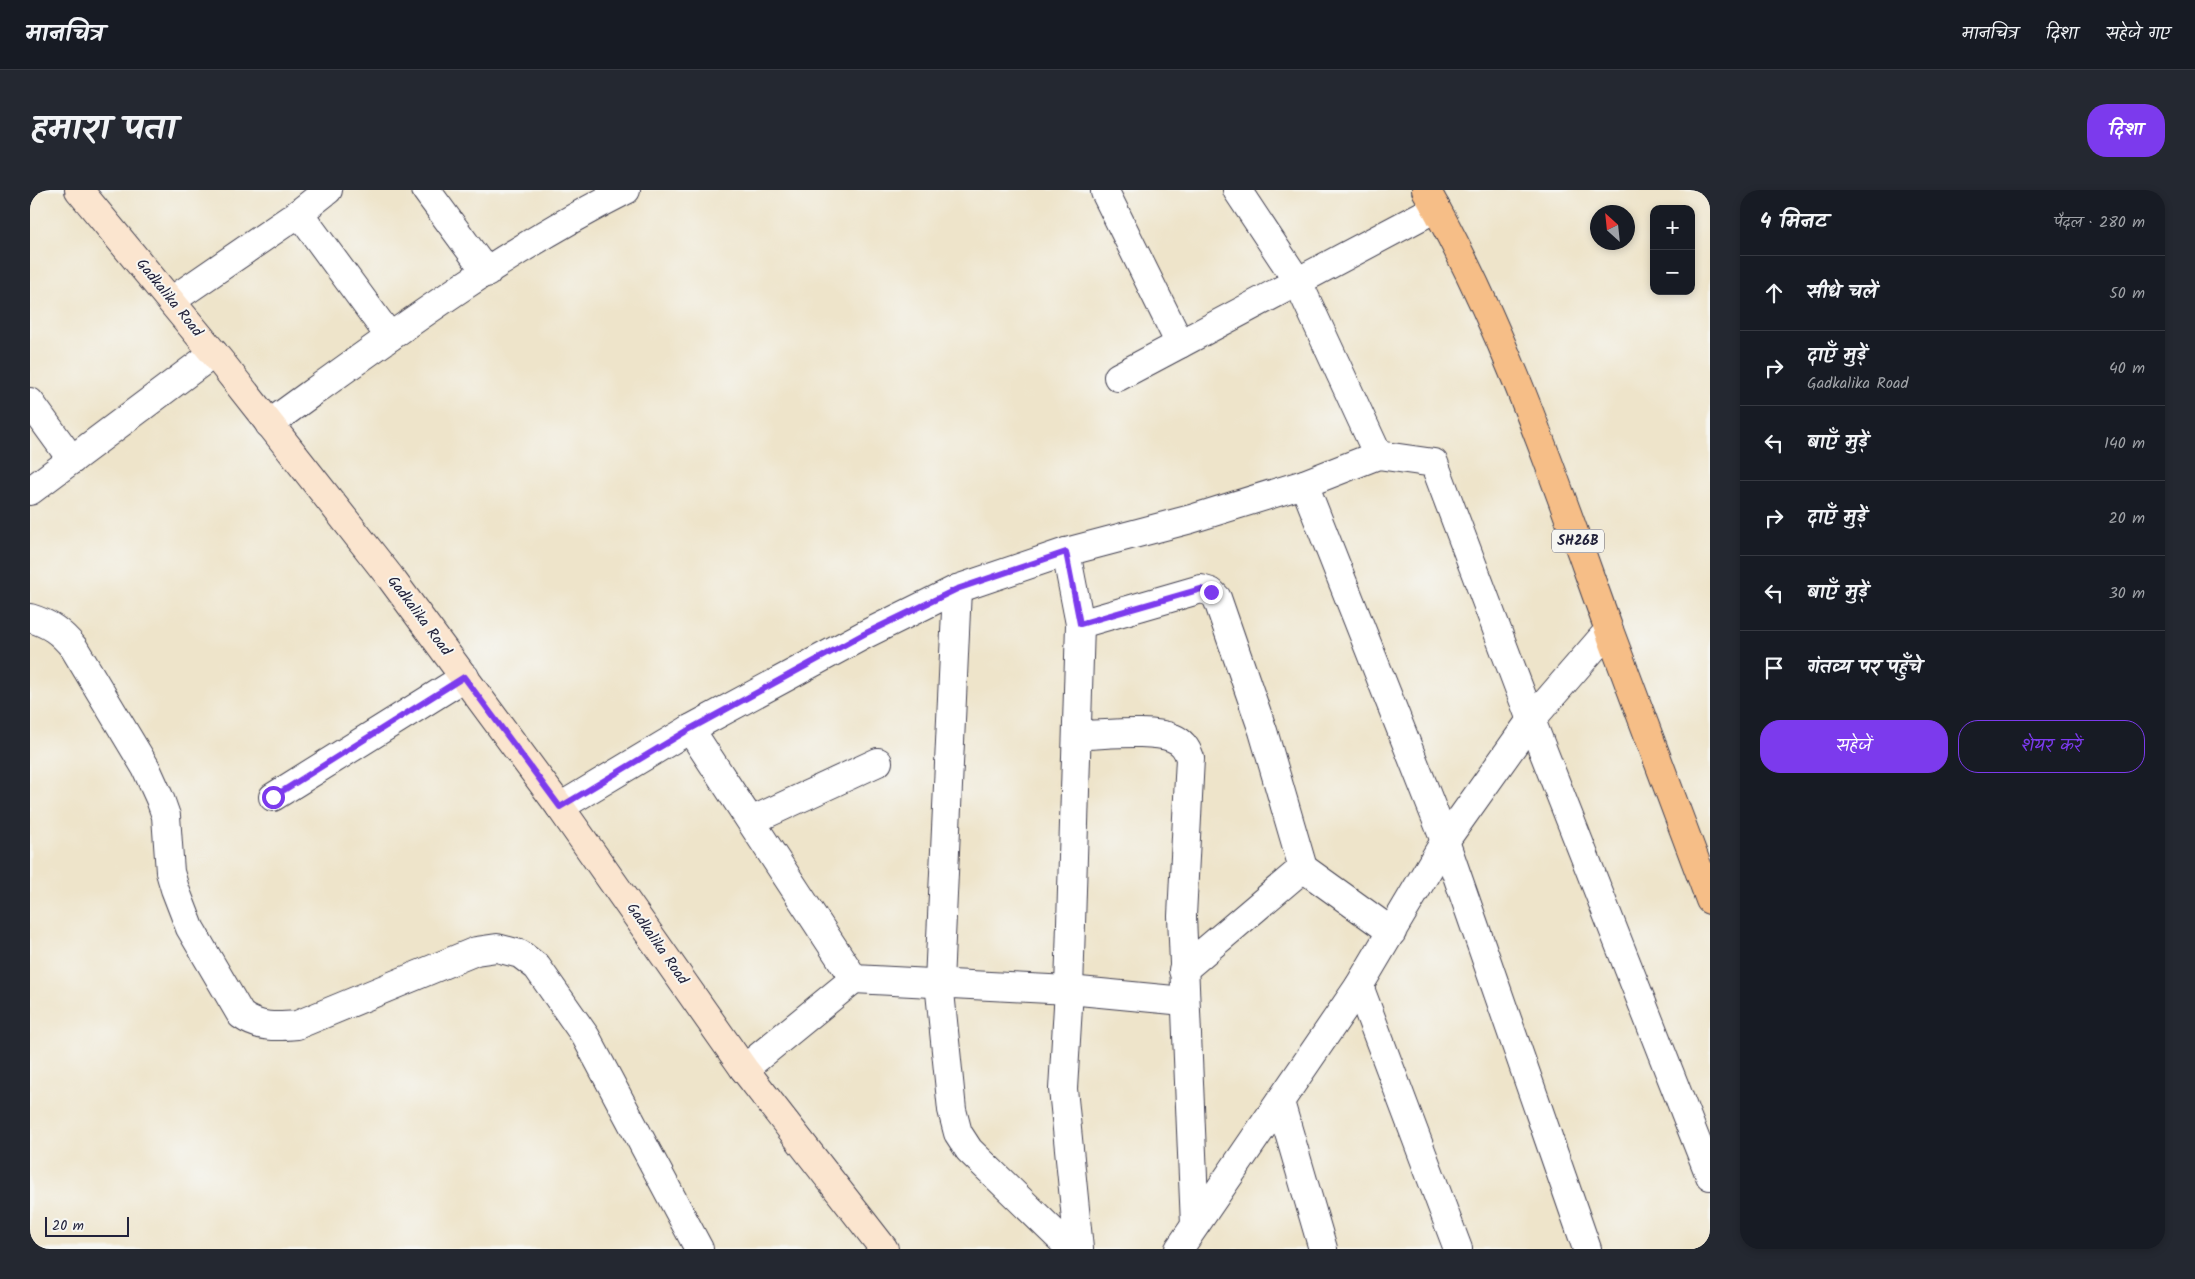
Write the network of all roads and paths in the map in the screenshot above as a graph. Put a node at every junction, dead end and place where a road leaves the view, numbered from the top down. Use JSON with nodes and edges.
{"nodes":[{"id":1,"x":80,"y":190,"type":"edge"},
{"id":2,"x":328,"y":190,"type":"edge"},
{"id":3,"x":426,"y":190,"type":"edge"},
{"id":4,"x":626,"y":190,"type":"edge"},
{"id":5,"x":1237,"y":190,"type":"edge"},
{"id":6,"x":1105,"y":192,"type":"dead end"},
{"id":7,"x":590,"y":198,"type":"edge"},
{"id":8,"x":1431,"y":199,"type":"edge"},
{"id":9,"x":300,"y":213,"type":"junction"},
{"id":10,"x":487,"y":273,"type":"junction"},
{"id":11,"x":1298,"y":282,"type":"junction"},
{"id":12,"x":171,"y":301,"type":"junction"},
{"id":13,"x":390,"y":337,"type":"junction"},
{"id":14,"x":1180,"y":344,"type":"junction"},
{"id":15,"x":214,"y":353,"type":"junction"},
{"id":16,"x":1118,"y":377,"type":"dead end"},
{"id":17,"x":30,"y":402,"type":"edge"},
{"id":18,"x":269,"y":424,"type":"junction"},
{"id":19,"x":1378,"y":455,"type":"junction"},
{"id":20,"x":72,"y":460,"type":"junction"},
{"id":21,"x":1304,"y":484,"type":"junction"},
{"id":22,"x":30,"y":492,"type":"edge"},
{"id":23,"x":1066,"y":552,"type":"junction"},
{"id":24,"x":957,"y":589,"type":"junction"},
{"id":25,"x":30,"y":618,"type":"edge"},
{"id":26,"x":1080,"y":624,"type":"junction"},
{"id":27,"x":1609,"y":630,"type":"junction"},
{"id":28,"x":464,"y":677,"type":"junction"},
{"id":29,"x":1531,"y":720,"type":"junction"},
{"id":30,"x":690,"y":729,"type":"junction"},
{"id":31,"x":1077,"y":735,"type":"junction"},
{"id":32,"x":878,"y":762,"type":"dead end"},
{"id":33,"x":273,"y":797,"type":"dead end"},
{"id":34,"x":560,"y":807,"type":"junction"},
{"id":35,"x":751,"y":821,"type":"junction"},
{"id":36,"x":1445,"y":841,"type":"junction"},
{"id":37,"x":1303,"y":868,"type":"junction"},
{"id":38,"x":1710,"y":900,"type":"edge"},
{"id":39,"x":1392,"y":932,"type":"junction"},
{"id":40,"x":1183,"y":970,"type":"junction"},
{"id":41,"x":854,"y":979,"type":"junction"},
{"id":42,"x":939,"y":982,"type":"junction"},
{"id":43,"x":1358,"y":986,"type":"junction"},
{"id":44,"x":1069,"y":990,"type":"junction"},
{"id":45,"x":1184,"y":1000,"type":"junction"},
{"id":46,"x":744,"y":1069,"type":"junction"},
{"id":47,"x":1280,"y":1102,"type":"junction"},
{"id":48,"x":1710,"y":1176,"type":"edge"},
{"id":49,"x":1195,"y":1225,"type":"junction"},
{"id":50,"x":699,"y":1249,"type":"edge"},
{"id":51,"x":884,"y":1249,"type":"edge"},
{"id":52,"x":1071,"y":1249,"type":"edge"},
{"id":53,"x":1079,"y":1249,"type":"edge"},
{"id":54,"x":1179,"y":1249,"type":"edge"},
{"id":55,"x":1323,"y":1249,"type":"edge"},
{"id":56,"x":1458,"y":1249,"type":"edge"},
{"id":57,"x":1587,"y":1249,"type":"edge"}],
"edges":[{"from":1,"to":12,"type":"street","name":"Gadkalika Road"},
{"from":2,"to":9,"type":"street"},
{"from":3,"to":10,"type":"street"},
{"from":4,"to":7,"type":"street"},
{"from":5,"to":11,"type":"street"},
{"from":6,"to":14,"type":"street"},
{"from":7,"to":10,"type":"street"},
{"from":8,"to":11,"type":"street"},
{"from":8,"to":27,"type":"main road","number":"SH26B"},
{"from":9,"to":12,"type":"street"},
{"from":9,"to":13,"type":"street"},
{"from":10,"to":13,"type":"street"},
{"from":11,"to":14,"type":"street"},
{"from":11,"to":19,"type":"street"},
{"from":12,"to":15,"type":"street","name":"Gadkalika Road"},
{"from":13,"to":18,"type":"street"},
{"from":14,"to":16,"type":"street"},
{"from":15,"to":18,"type":"street","name":"Gadkalika Road"},
{"from":15,"to":20,"type":"street"},
{"from":17,"to":20,"type":"street"},
{"from":18,"to":28,"type":"street","name":"Gadkalika Road"},
{"from":19,"to":21,"type":"street"},
{"from":19,"to":29,"type":"street"},
{"from":20,"to":22,"type":"street"},
{"from":21,"to":23,"type":"street"},
{"from":21,"to":36,"type":"street"},
{"from":23,"to":24,"type":"street"},
{"from":23,"to":26,"type":"street"},
{"from":24,"to":30,"type":"street"},
{"from":24,"to":42,"type":"street"},
{"from":25,"to":50,"type":"street"},
{"from":26,"to":31,"type":"street"},
{"from":26,"to":37,"type":"street"},
{"from":27,"to":29,"type":"street"},
{"from":27,"to":38,"type":"main road","number":"SH26B"},
{"from":28,"to":33,"type":"street"},
{"from":28,"to":34,"type":"street","name":"Gadkalika Road"},
{"from":29,"to":36,"type":"street"},
{"from":29,"to":48,"type":"street"},
{"from":30,"to":34,"type":"street"},
{"from":30,"to":35,"type":"street"},
{"from":31,"to":40,"type":"street"},
{"from":31,"to":44,"type":"street"},
{"from":32,"to":35,"type":"street"},
{"from":34,"to":46,"type":"street","name":"Gadkalika Road"},
{"from":35,"to":41,"type":"street"},
{"from":36,"to":39,"type":"street"},
{"from":36,"to":57,"type":"street"},
{"from":37,"to":39,"type":"street"},
{"from":37,"to":40,"type":"street"},
{"from":39,"to":43,"type":"street"},
{"from":40,"to":45,"type":"street"},
{"from":41,"to":42,"type":"street"},
{"from":41,"to":46,"type":"street"},
{"from":42,"to":44,"type":"street"},
{"from":42,"to":52,"type":"street"},
{"from":43,"to":47,"type":"street"},
{"from":43,"to":56,"type":"street"},
{"from":44,"to":45,"type":"street"},
{"from":44,"to":53,"type":"street"},
{"from":45,"to":49,"type":"street"},
{"from":46,"to":51,"type":"street","name":"Gadkalika Road"},
{"from":47,"to":49,"type":"street"},
{"from":47,"to":55,"type":"street"},
{"from":49,"to":54,"type":"street"}]}
